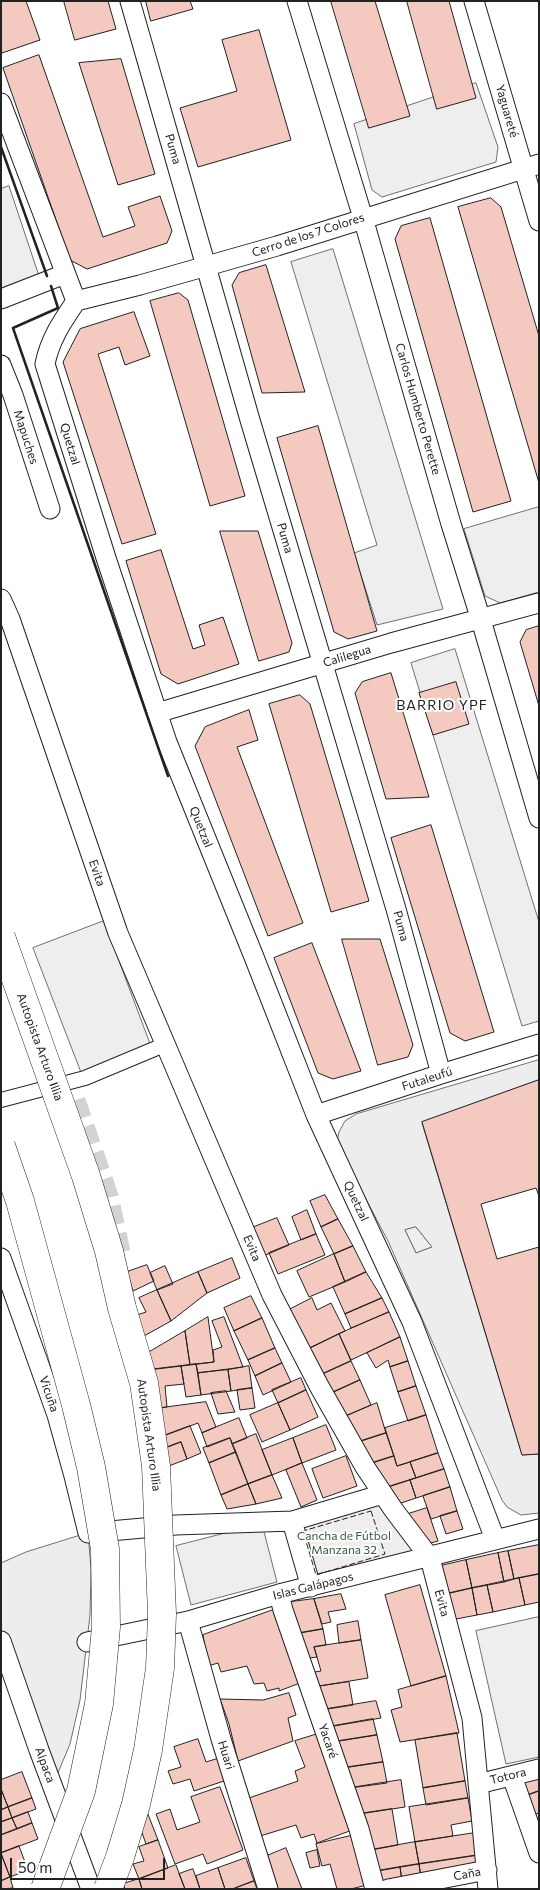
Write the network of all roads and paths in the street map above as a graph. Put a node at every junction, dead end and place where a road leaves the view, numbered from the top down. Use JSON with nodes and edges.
{"nodes":[{"id":1,"x":130,"y":1,"type":"edge"},
{"id":2,"x":297,"y":1,"type":"edge"},
{"id":3,"x":474,"y":1,"type":"edge"},
{"id":4,"x":1,"y":103,"type":"edge"},
{"id":5,"x":531,"y":166,"type":"edge"},
{"id":6,"x":363,"y":218,"type":"junction"},
{"id":7,"x":539,"y":221,"type":"edge"},
{"id":8,"x":206,"y":266,"type":"junction"},
{"id":9,"x":65,"y":274,"type":"junction"},
{"id":10,"x":1,"y":298,"type":"edge"},
{"id":11,"x":76,"y":301,"type":"junction"},
{"id":12,"x":1,"y":365,"type":"edge"},
{"id":13,"x":50,"y":509,"type":"dead end"},
{"id":14,"x":1,"y":599,"type":"edge"},
{"id":15,"x":539,"y":603,"type":"edge"},
{"id":16,"x":482,"y":620,"type":"junction"},
{"id":17,"x":322,"y":664,"type":"junction"},
{"id":18,"x":157,"y":713,"type":"junction"},
{"id":19,"x":539,"y":818,"type":"edge"},
{"id":20,"x":1,"y":937,"type":"edge"},
{"id":21,"x":539,"y":1044,"type":"edge"},
{"id":22,"x":164,"y":1045,"type":"junction"},
{"id":23,"x":441,"y":1074,"type":"junction"},
{"id":24,"x":1,"y":1100,"type":"edge"},
{"id":25,"x":316,"y":1115,"type":"junction"},
{"id":26,"x":1,"y":1146,"type":"edge"},
{"id":27,"x":1,"y":1258,"type":"edge"},
{"id":28,"x":383,"y":1494,"type":"junction"},
{"id":29,"x":292,"y":1521,"type":"junction"},
{"id":30,"x":539,"y":1529,"type":"edge"},
{"id":31,"x":495,"y":1539,"type":"junction"},
{"id":32,"x":430,"y":1558,"type":"junction"},
{"id":33,"x":311,"y":1587,"type":"junction"},
{"id":34,"x":279,"y":1594,"type":"junction"},
{"id":35,"x":188,"y":1621,"type":"junction"},
{"id":36,"x":1,"y":1641,"type":"edge"},
{"id":37,"x":87,"y":1642,"type":"dead end"},
{"id":38,"x":539,"y":1769,"type":"edge"},
{"id":39,"x":512,"y":1776,"type":"junction"},
{"id":40,"x":478,"y":1784,"type":"junction"},
{"id":41,"x":539,"y":1853,"type":"edge"},
{"id":42,"x":487,"y":1879,"type":"edge"},
{"id":43,"x":91,"y":1888,"type":"edge"},
{"id":44,"x":45,"y":1889,"type":"edge"},
{"id":45,"x":268,"y":1889,"type":"edge"},
{"id":46,"x":375,"y":1889,"type":"edge"},
{"id":47,"x":388,"y":1889,"type":"edge"}],
"edges":[{"from":1,"to":8,"type":"street","name":"Puma"},
{"from":2,"to":6,"type":"street","name":"Carlos Humberto Perette"},
{"from":3,"to":5,"type":"street","name":"Yaguareté"},
{"from":4,"to":9,"type":"street"},
{"from":5,"to":6,"type":"street","name":"Cerro de los 7 Colores"},
{"from":5,"to":7,"type":"street","name":"Yaguareté"},
{"from":6,"to":8,"type":"street","name":"Cerro de los 7 Colores"},
{"from":6,"to":16,"type":"street","name":"Carlos Humberto Perette"},
{"from":8,"to":11,"type":"street","name":"Cerro de los 7 Colores"},
{"from":8,"to":17,"type":"street","name":"Puma"},
{"from":9,"to":10,"type":"street"},
{"from":9,"to":11,"type":"street"},
{"from":11,"to":18,"type":"street","name":"Quetzal"},
{"from":12,"to":13,"type":"street","name":"Mapuches"},
{"from":14,"to":22,"type":"street","name":"Evita"},
{"from":15,"to":16,"type":"street","name":"Calilegua"},
{"from":16,"to":17,"type":"street","name":"Calilegua"},
{"from":16,"to":19,"type":"street","name":"Carlos Humberto Perette"},
{"from":17,"to":18,"type":"street","name":"Calilegua"},
{"from":17,"to":23,"type":"street","name":"Puma"},
{"from":18,"to":25,"type":"street","name":"Quetzal"},
{"from":20,"to":43,"type":"highway","name":"Autopista Arturo Illia","bridge":true},
{"from":21,"to":23,"type":"street","name":"Futaleufú"},
{"from":22,"to":24,"type":"street"},
{"from":22,"to":28,"type":"street","name":"Evita"},
{"from":23,"to":25,"type":"street","name":"Futaleufú"},
{"from":25,"to":31,"type":"street","name":"Quetzal"},
{"from":26,"to":44,"type":"highway","bridge":true},
{"from":27,"to":29,"type":"street","name":"Vicuña"},
{"from":28,"to":29,"type":"street"},
{"from":28,"to":32,"type":"street","name":"Evita"},
{"from":29,"to":33,"type":"street"},
{"from":30,"to":31,"type":"street","name":"Islas Galápagos"},
{"from":31,"to":32,"type":"street","name":"Islas Galápagos"},
{"from":32,"to":33,"type":"street","name":"Islas Galápagos"},
{"from":32,"to":40,"type":"street","name":"Evita"},
{"from":33,"to":34,"type":"street","name":"Islas Galápagos"},
{"from":34,"to":35,"type":"street","name":"Islas Galápagos"},
{"from":34,"to":46,"type":"street","name":"Yacaré"},
{"from":35,"to":37,"type":"street","name":"Islas Galápagos"},
{"from":35,"to":45,"type":"street","name":"Huari"},
{"from":36,"to":43,"type":"street","name":"Alpaca"},
{"from":38,"to":39,"type":"street","name":"Totora"},
{"from":39,"to":40,"type":"street","name":"Totora"},
{"from":39,"to":41,"type":"street"},
{"from":40,"to":42,"type":"street","name":"Evita"},
{"from":42,"to":47,"type":"street","name":"Caña"}]}
